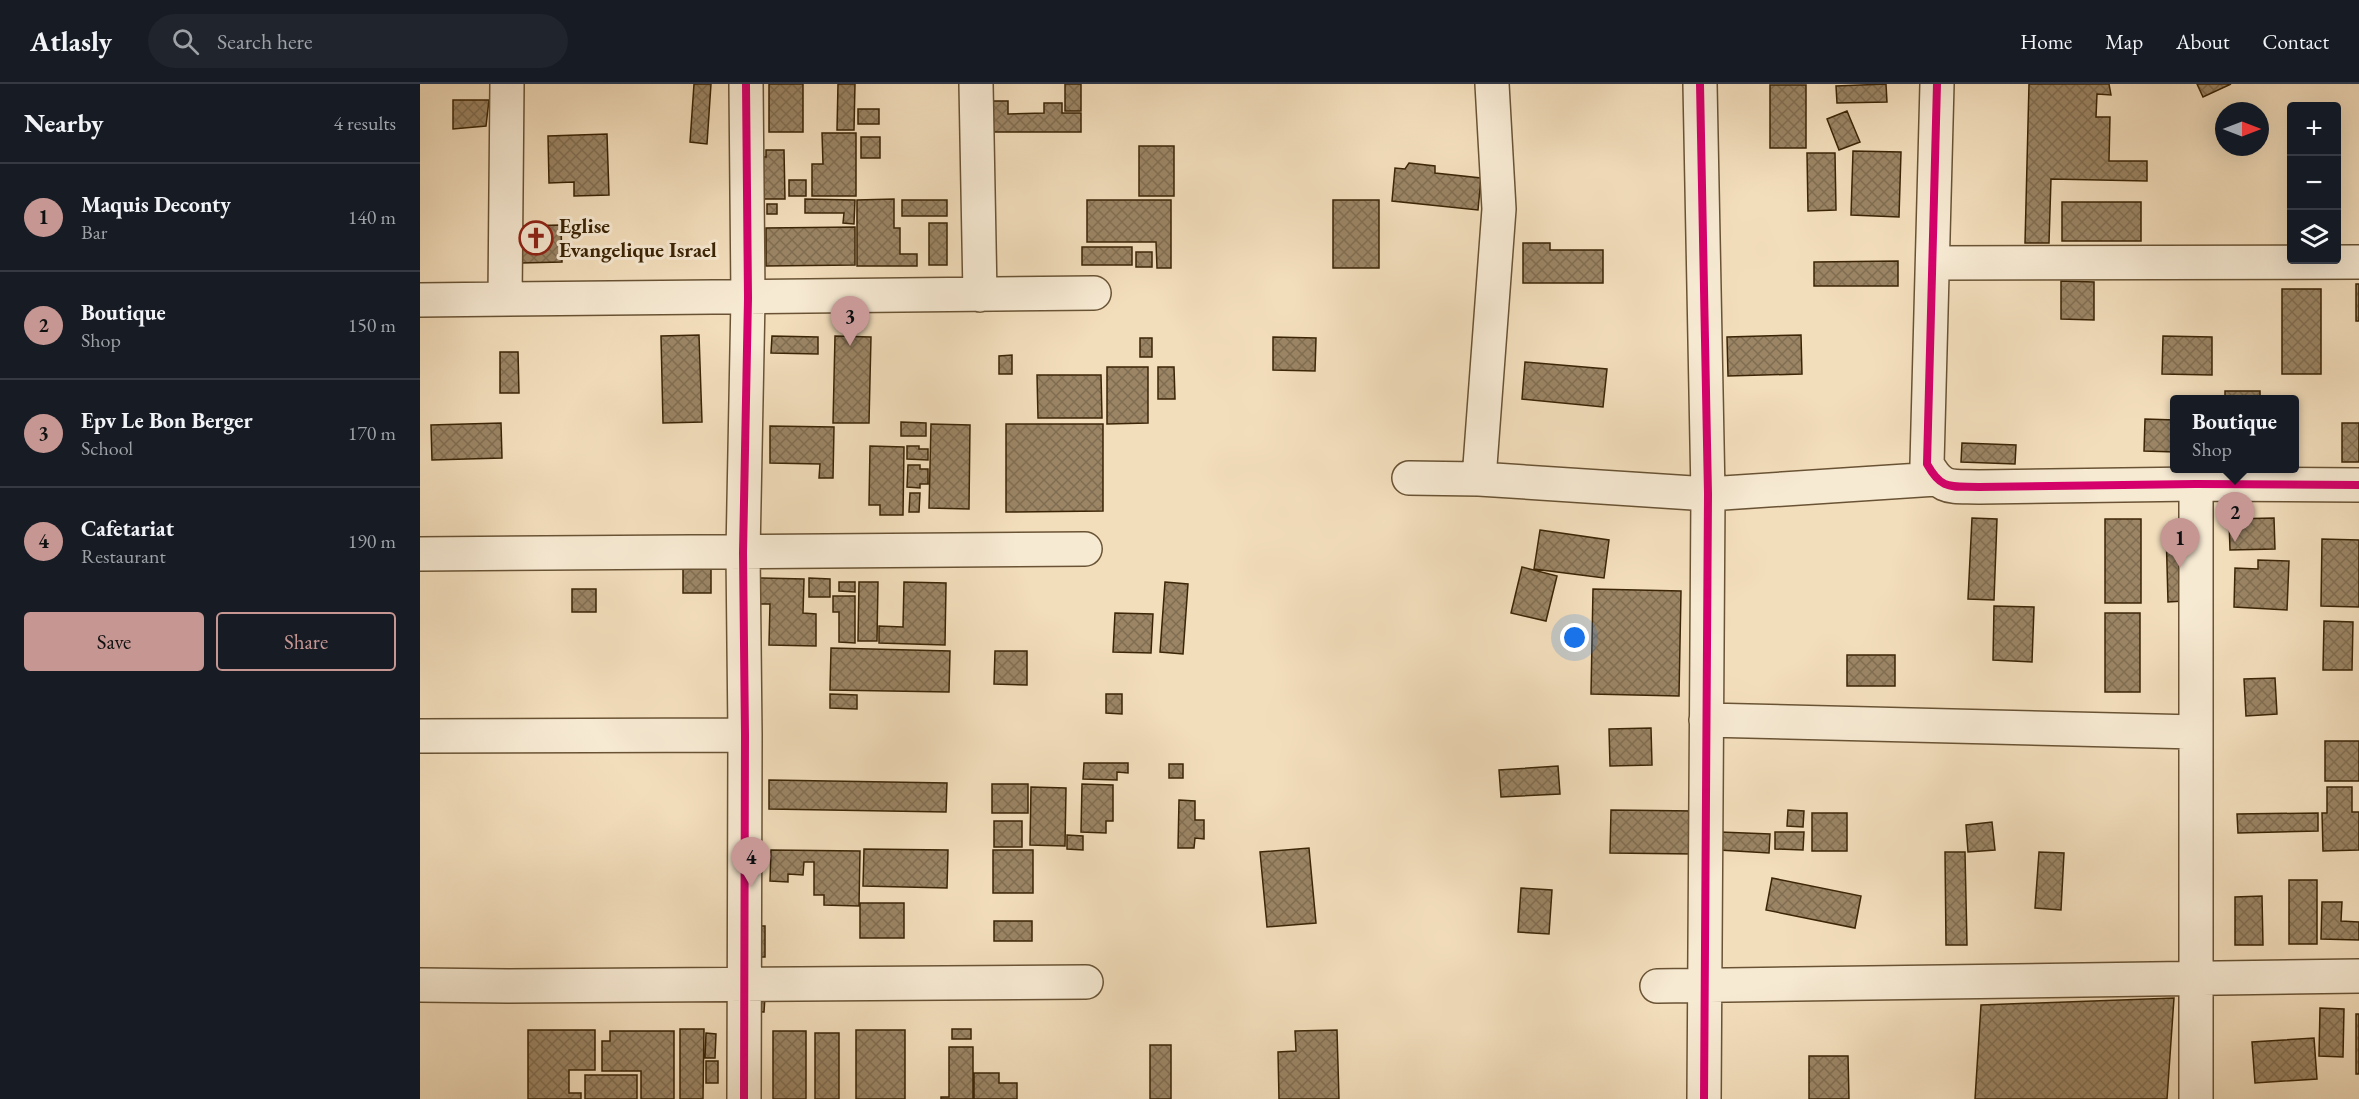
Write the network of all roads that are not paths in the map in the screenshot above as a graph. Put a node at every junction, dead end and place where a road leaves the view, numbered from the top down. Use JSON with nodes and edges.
{"nodes":[{"id":1,"x":507,"y":84,"type":"edge"},
{"id":2,"x":746,"y":84,"type":"edge"},
{"id":3,"x":976,"y":84,"type":"edge"},
{"id":4,"x":1492,"y":84,"type":"edge"},
{"id":5,"x":1700,"y":84,"type":"edge"},
{"id":6,"x":1937,"y":84,"type":"edge"},
{"id":7,"x":2359,"y":262,"type":"edge"},
{"id":8,"x":1933,"y":263,"type":"junction"},
{"id":9,"x":1094,"y":292,"type":"dead end"},
{"id":10,"x":981,"y":294,"type":"junction"},
{"id":11,"x":748,"y":298,"type":"junction"},
{"id":12,"x":505,"y":299,"type":"junction"},
{"id":13,"x":420,"y":300,"type":"edge"},
{"id":14,"x":1409,"y":478,"type":"dead end"},
{"id":15,"x":1479,"y":479,"type":"junction"},
{"id":16,"x":1936,"y":479,"type":"junction"},
{"id":17,"x":2196,"y":484,"type":"junction"},
{"id":18,"x":2359,"y":485,"type":"edge"},
{"id":19,"x":1708,"y":494,"type":"junction"},
{"id":20,"x":1085,"y":549,"type":"dead end"},
{"id":21,"x":743,"y":553,"type":"junction"},
{"id":22,"x":420,"y":554,"type":"edge"},
{"id":23,"x":1706,"y":720,"type":"junction"},
{"id":24,"x":2196,"y":732,"type":"junction"},
{"id":25,"x":746,"y":735,"type":"junction"},
{"id":26,"x":420,"y":736,"type":"edge"},
{"id":27,"x":2359,"y":976,"type":"edge"},
{"id":28,"x":2195,"y":977,"type":"junction"},
{"id":29,"x":1086,"y":982,"type":"dead end"},
{"id":30,"x":744,"y":984,"type":"junction"},
{"id":31,"x":420,"y":985,"type":"edge"},
{"id":32,"x":1657,"y":986,"type":"dead end"},
{"id":33,"x":1705,"y":986,"type":"junction"},
{"id":34,"x":744,"y":1099,"type":"edge"},
{"id":35,"x":1704,"y":1099,"type":"edge"},
{"id":36,"x":2196,"y":1099,"type":"edge"}],
"edges":[{"from":1,"to":12,"type":"street"},
{"from":2,"to":11,"type":"street"},
{"from":3,"to":10,"type":"street"},
{"from":4,"to":15,"type":"street"},
{"from":5,"to":19,"type":"street"},
{"from":6,"to":8,"type":"street"},
{"from":7,"to":8,"type":"street"},
{"from":8,"to":16,"type":"street"},
{"from":9,"to":10,"type":"street"},
{"from":10,"to":11,"type":"street"},
{"from":11,"to":12,"type":"street"},
{"from":11,"to":21,"type":"street"},
{"from":12,"to":13,"type":"street"},
{"from":14,"to":15,"type":"street"},
{"from":15,"to":19,"type":"street"},
{"from":16,"to":17,"type":"street"},
{"from":16,"to":19,"type":"street"},
{"from":17,"to":18,"type":"street"},
{"from":17,"to":24,"type":"street"},
{"from":19,"to":23,"type":"street"},
{"from":20,"to":21,"type":"street"},
{"from":21,"to":22,"type":"street"},
{"from":21,"to":25,"type":"street"},
{"from":23,"to":24,"type":"street"},
{"from":23,"to":33,"type":"street"},
{"from":24,"to":28,"type":"street"},
{"from":25,"to":26,"type":"street"},
{"from":25,"to":30,"type":"street"},
{"from":27,"to":28,"type":"street"},
{"from":28,"to":33,"type":"street"},
{"from":28,"to":36,"type":"street"},
{"from":29,"to":30,"type":"street"},
{"from":30,"to":31,"type":"street"},
{"from":30,"to":34,"type":"street"},
{"from":32,"to":33,"type":"street"},
{"from":33,"to":35,"type":"street"}]}
